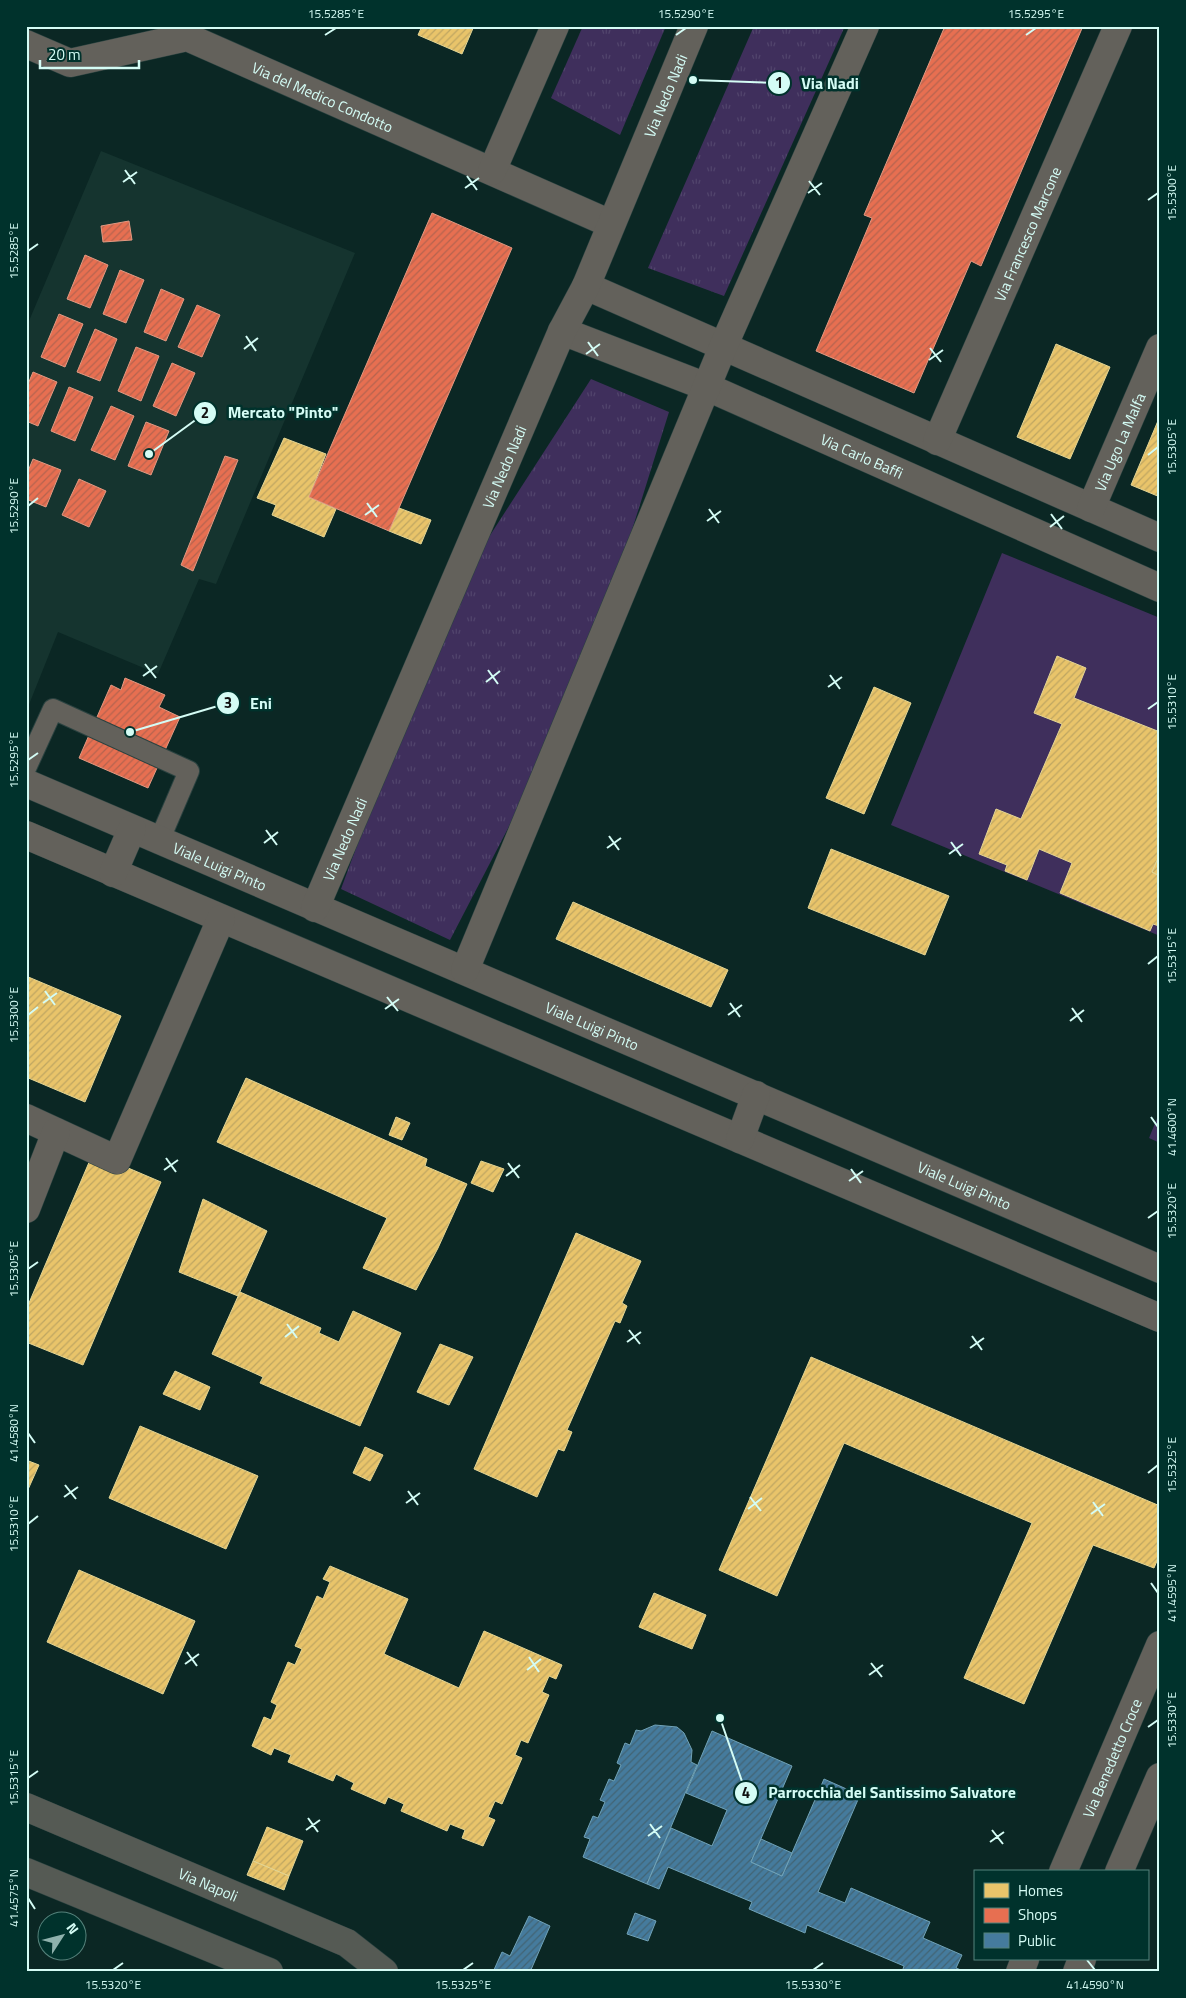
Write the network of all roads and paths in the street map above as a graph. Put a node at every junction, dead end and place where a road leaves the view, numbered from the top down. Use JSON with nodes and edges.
{"nodes":[{"id":1,"x":555,"y":26,"type":"edge"},
{"id":2,"x":694,"y":26,"type":"edge"},
{"id":3,"x":865,"y":26,"type":"edge"},
{"id":4,"x":1118,"y":26,"type":"edge"},
{"id":5,"x":26,"y":44,"type":"edge"},
{"id":6,"x":492,"y":171,"type":"junction"},
{"id":7,"x":611,"y":224,"type":"junction"},
{"id":8,"x":586,"y":286,"type":"junction"},
{"id":9,"x":562,"y":331,"type":"junction"},
{"id":10,"x":723,"y":347,"type":"junction"},
{"id":11,"x":1160,"y":348,"type":"edge"},
{"id":12,"x":706,"y":387,"type":"junction"},
{"id":13,"x":937,"y":442,"type":"junction"},
{"id":14,"x":1091,"y":508,"type":"junction"},
{"id":15,"x":1160,"y":538,"type":"edge"},
{"id":16,"x":1160,"y":588,"type":"edge"},
{"id":17,"x":26,"y":768,"type":"edge"},
{"id":18,"x":26,"y":783,"type":"edge"},
{"id":19,"x":132,"y":829,"type":"junction"},
{"id":20,"x":26,"y":835,"type":"edge"},
{"id":21,"x":159,"y":840,"type":"junction"},
{"id":22,"x":113,"y":873,"type":"junction"},
{"id":23,"x":315,"y":908,"type":"junction"},
{"id":24,"x":221,"y":919,"type":"junction"},
{"id":25,"x":465,"y":970,"type":"junction"},
{"id":26,"x":756,"y":1095,"type":"junction"},
{"id":27,"x":26,"y":1118,"type":"edge"},
{"id":28,"x":56,"y":1132,"type":"junction"},
{"id":29,"x":740,"y":1139,"type":"junction"},
{"id":30,"x":26,"y":1209,"type":"edge"},
{"id":31,"x":1160,"y":1269,"type":"edge"},
{"id":32,"x":1160,"y":1318,"type":"edge"},
{"id":33,"x":1160,"y":1645,"type":"edge"},
{"id":34,"x":1160,"y":1777,"type":"edge"},
{"id":35,"x":26,"y":1807,"type":"edge"},
{"id":36,"x":1063,"y":1870,"type":"edge"},
{"id":37,"x":1121,"y":1870,"type":"edge"},
{"id":38,"x":26,"y":1872,"type":"edge"},
{"id":39,"x":1025,"y":1960,"type":"edge"},
{"id":40,"x":1082,"y":1960,"type":"edge"},
{"id":41,"x":269,"y":1972,"type":"edge"},
{"id":42,"x":384,"y":1972,"type":"edge"},
{"id":43,"x":1020,"y":1972,"type":"edge"},
{"id":44,"x":1077,"y":1972,"type":"edge"}],
"edges":[{"from":1,"to":6,"type":"street"},
{"from":2,"to":7,"type":"street","name":"Via Nedo Nadi"},
{"from":3,"to":10,"type":"street"},
{"from":4,"to":13,"type":"street","name":"Via Francesco Marcone"},
{"from":5,"to":6,"type":"street","name":"Via del Medico Condotto"},
{"from":6,"to":7,"type":"street","name":"Via del Medico Condotto"},
{"from":7,"to":8,"type":"street","name":"Via Nedo Nadi"},
{"from":8,"to":9,"type":"street","name":"Via Nedo Nadi"},
{"from":8,"to":10,"type":"street"},
{"from":9,"to":12,"type":"street","name":"Via Carlo Baffi"},
{"from":9,"to":23,"type":"street","name":"Via Nedo Nadi"},
{"from":10,"to":12,"type":"street"},
{"from":10,"to":13,"type":"street"},
{"from":11,"to":14,"type":"street","name":"Via Ugo La Malfa"},
{"from":12,"to":16,"type":"street","name":"Via Carlo Baffi"},
{"from":12,"to":25,"type":"street"},
{"from":13,"to":14,"type":"street"},
{"from":14,"to":15,"type":"street"},
{"from":17,"to":21,"type":"lane"},
{"from":18,"to":19,"type":"street","name":"Viale Luigi Pinto"},
{"from":19,"to":21,"type":"street","name":"Viale Luigi Pinto"},
{"from":19,"to":22,"type":"street"},
{"from":20,"to":22,"type":"street"},
{"from":21,"to":23,"type":"street","name":"Viale Luigi Pinto"},
{"from":22,"to":24,"type":"street"},
{"from":23,"to":25,"type":"street","name":"Viale Luigi Pinto"},
{"from":24,"to":28,"type":"street"},
{"from":24,"to":29,"type":"street"},
{"from":25,"to":26,"type":"street","name":"Viale Luigi Pinto"},
{"from":26,"to":29,"type":"street"},
{"from":26,"to":31,"type":"street","name":"Viale Luigi Pinto"},
{"from":27,"to":28,"type":"street"},
{"from":28,"to":30,"type":"street"},
{"from":29,"to":32,"type":"street"},
{"from":33,"to":36,"type":"street","name":"Via Benedetto Croce"},
{"from":34,"to":37,"type":"street"},
{"from":35,"to":42,"type":"main road","name":"Via Napoli"},
{"from":38,"to":41,"type":"main road"},
{"from":39,"to":43,"type":"street"},
{"from":40,"to":44,"type":"street"}]}
